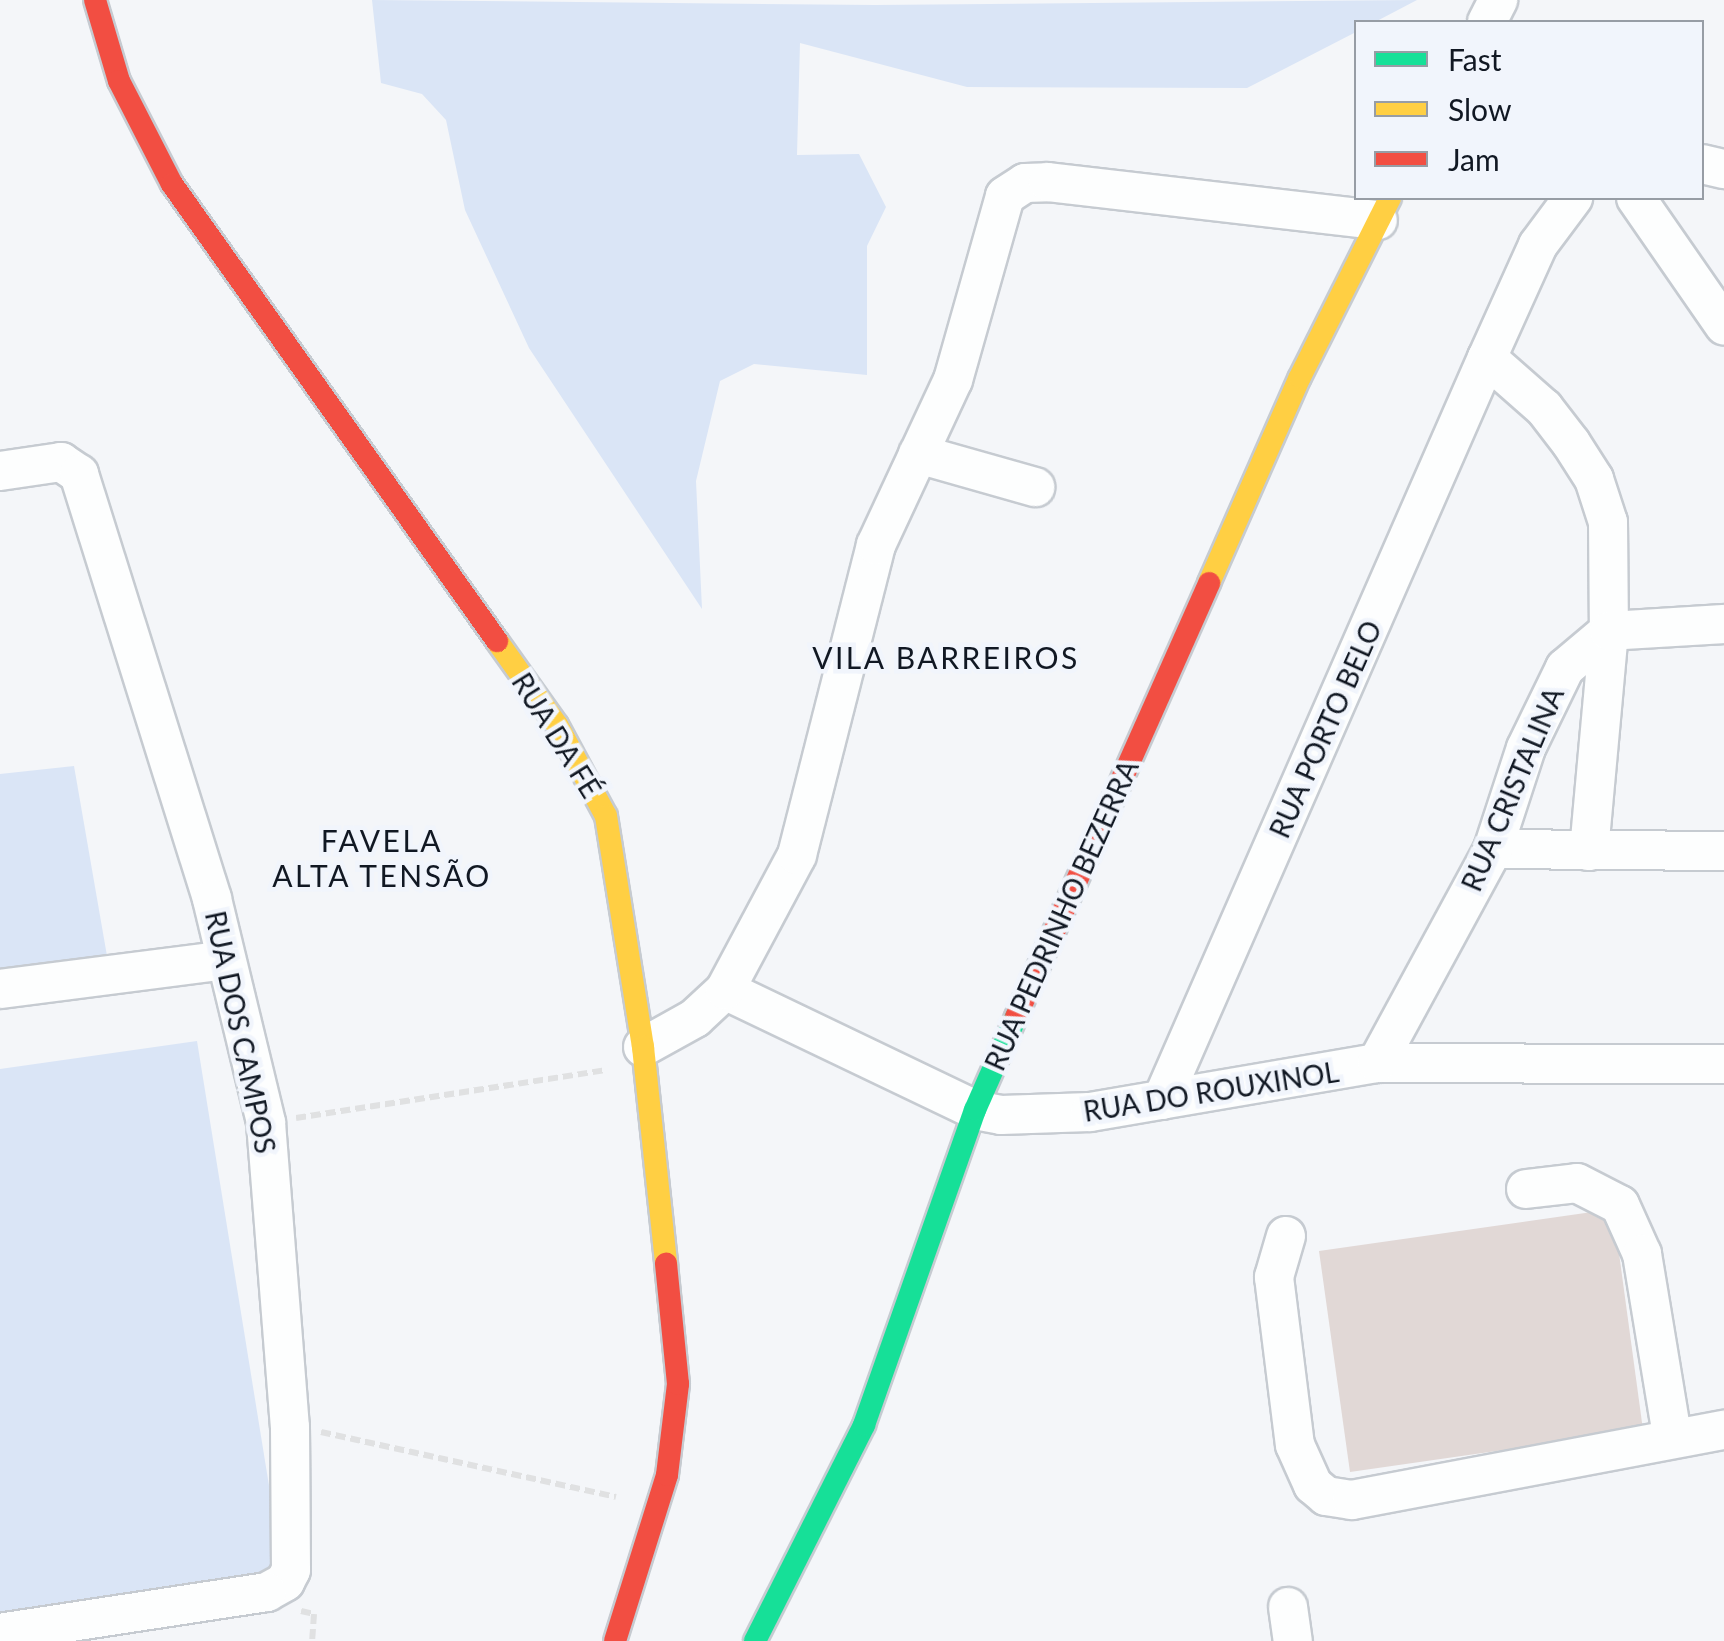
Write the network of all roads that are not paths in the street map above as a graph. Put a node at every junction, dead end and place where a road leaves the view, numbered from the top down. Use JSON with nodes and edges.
{"nodes":[{"id":1,"x":95,"y":0,"type":"edge"},
{"id":2,"x":1572,"y":200,"type":"edge"},
{"id":3,"x":1637,"y":200,"type":"edge"},
{"id":4,"x":1384,"y":208,"type":"edge"},
{"id":5,"x":1724,"y":325,"type":"edge"},
{"id":6,"x":1487,"y":358,"type":"junction"},
{"id":7,"x":918,"y":454,"type":"junction"},
{"id":8,"x":0,"y":470,"type":"edge"},
{"id":9,"x":1035,"y":487,"type":"dead end"},
{"id":10,"x":1724,"y":624,"type":"edge"},
{"id":11,"x":1610,"y":631,"type":"junction"},
{"id":12,"x":1493,"y":849,"type":"junction"},
{"id":13,"x":1589,"y":851,"type":"junction"},
{"id":14,"x":1724,"y":852,"type":"edge"},
{"id":15,"x":225,"y":960,"type":"junction"},
{"id":16,"x":0,"y":989,"type":"edge"},
{"id":17,"x":725,"y":990,"type":"junction"},
{"id":18,"x":644,"y":1056,"type":"junction"},
{"id":19,"x":1377,"y":1064,"type":"junction"},
{"id":20,"x":1724,"y":1064,"type":"edge"},
{"id":21,"x":1162,"y":1100,"type":"junction"},
{"id":22,"x":975,"y":1110,"type":"junction"},
{"id":23,"x":1526,"y":1189,"type":"dead end"},
{"id":24,"x":1286,"y":1236,"type":"dead end"},
{"id":25,"x":1724,"y":1430,"type":"edge"},
{"id":26,"x":1672,"y":1435,"type":"junction"},
{"id":27,"x":0,"y":1633,"type":"edge"},
{"id":28,"x":615,"y":1641,"type":"edge"},
{"id":29,"x":754,"y":1641,"type":"edge"}],
"edges":[{"from":1,"to":18,"type":"street","name":"RUA DA FÉ"},
{"from":2,"to":6,"type":"street","name":"RUA PORTO BELO"},
{"from":3,"to":5,"type":"street"},
{"from":4,"to":7,"type":"street"},
{"from":4,"to":22,"type":"street","name":"RUA PEDRINHO BEZERRA"},
{"from":6,"to":11,"type":"street"},
{"from":6,"to":21,"type":"street","name":"RUA PORTO BELO"},
{"from":7,"to":9,"type":"street"},
{"from":7,"to":17,"type":"street"},
{"from":8,"to":15,"type":"street","name":"RUA DOS CAMPOS"},
{"from":10,"to":11,"type":"street"},
{"from":11,"to":12,"type":"street","name":"RUA CRISTALINA"},
{"from":11,"to":13,"type":"street"},
{"from":12,"to":13,"type":"street"},
{"from":12,"to":19,"type":"street","name":"RUA CRISTALINA"},
{"from":13,"to":14,"type":"street"},
{"from":15,"to":16,"type":"street"},
{"from":15,"to":27,"type":"street","name":"RUA DOS CAMPOS"},
{"from":17,"to":18,"type":"street"},
{"from":17,"to":22,"type":"street","name":"RUA DO ROUXINOL"},
{"from":18,"to":28,"type":"street","name":"RUA DA FÉ"},
{"from":19,"to":20,"type":"street","name":"RUA DO ROUXINOL"},
{"from":19,"to":21,"type":"street","name":"RUA DO ROUXINOL"},
{"from":21,"to":22,"type":"street","name":"RUA DO ROUXINOL"},
{"from":22,"to":29,"type":"street","name":"RUA PEDRINHO BEZERRA"},
{"from":23,"to":26,"type":"street"},
{"from":24,"to":26,"type":"street"},
{"from":25,"to":26,"type":"street"}]}
